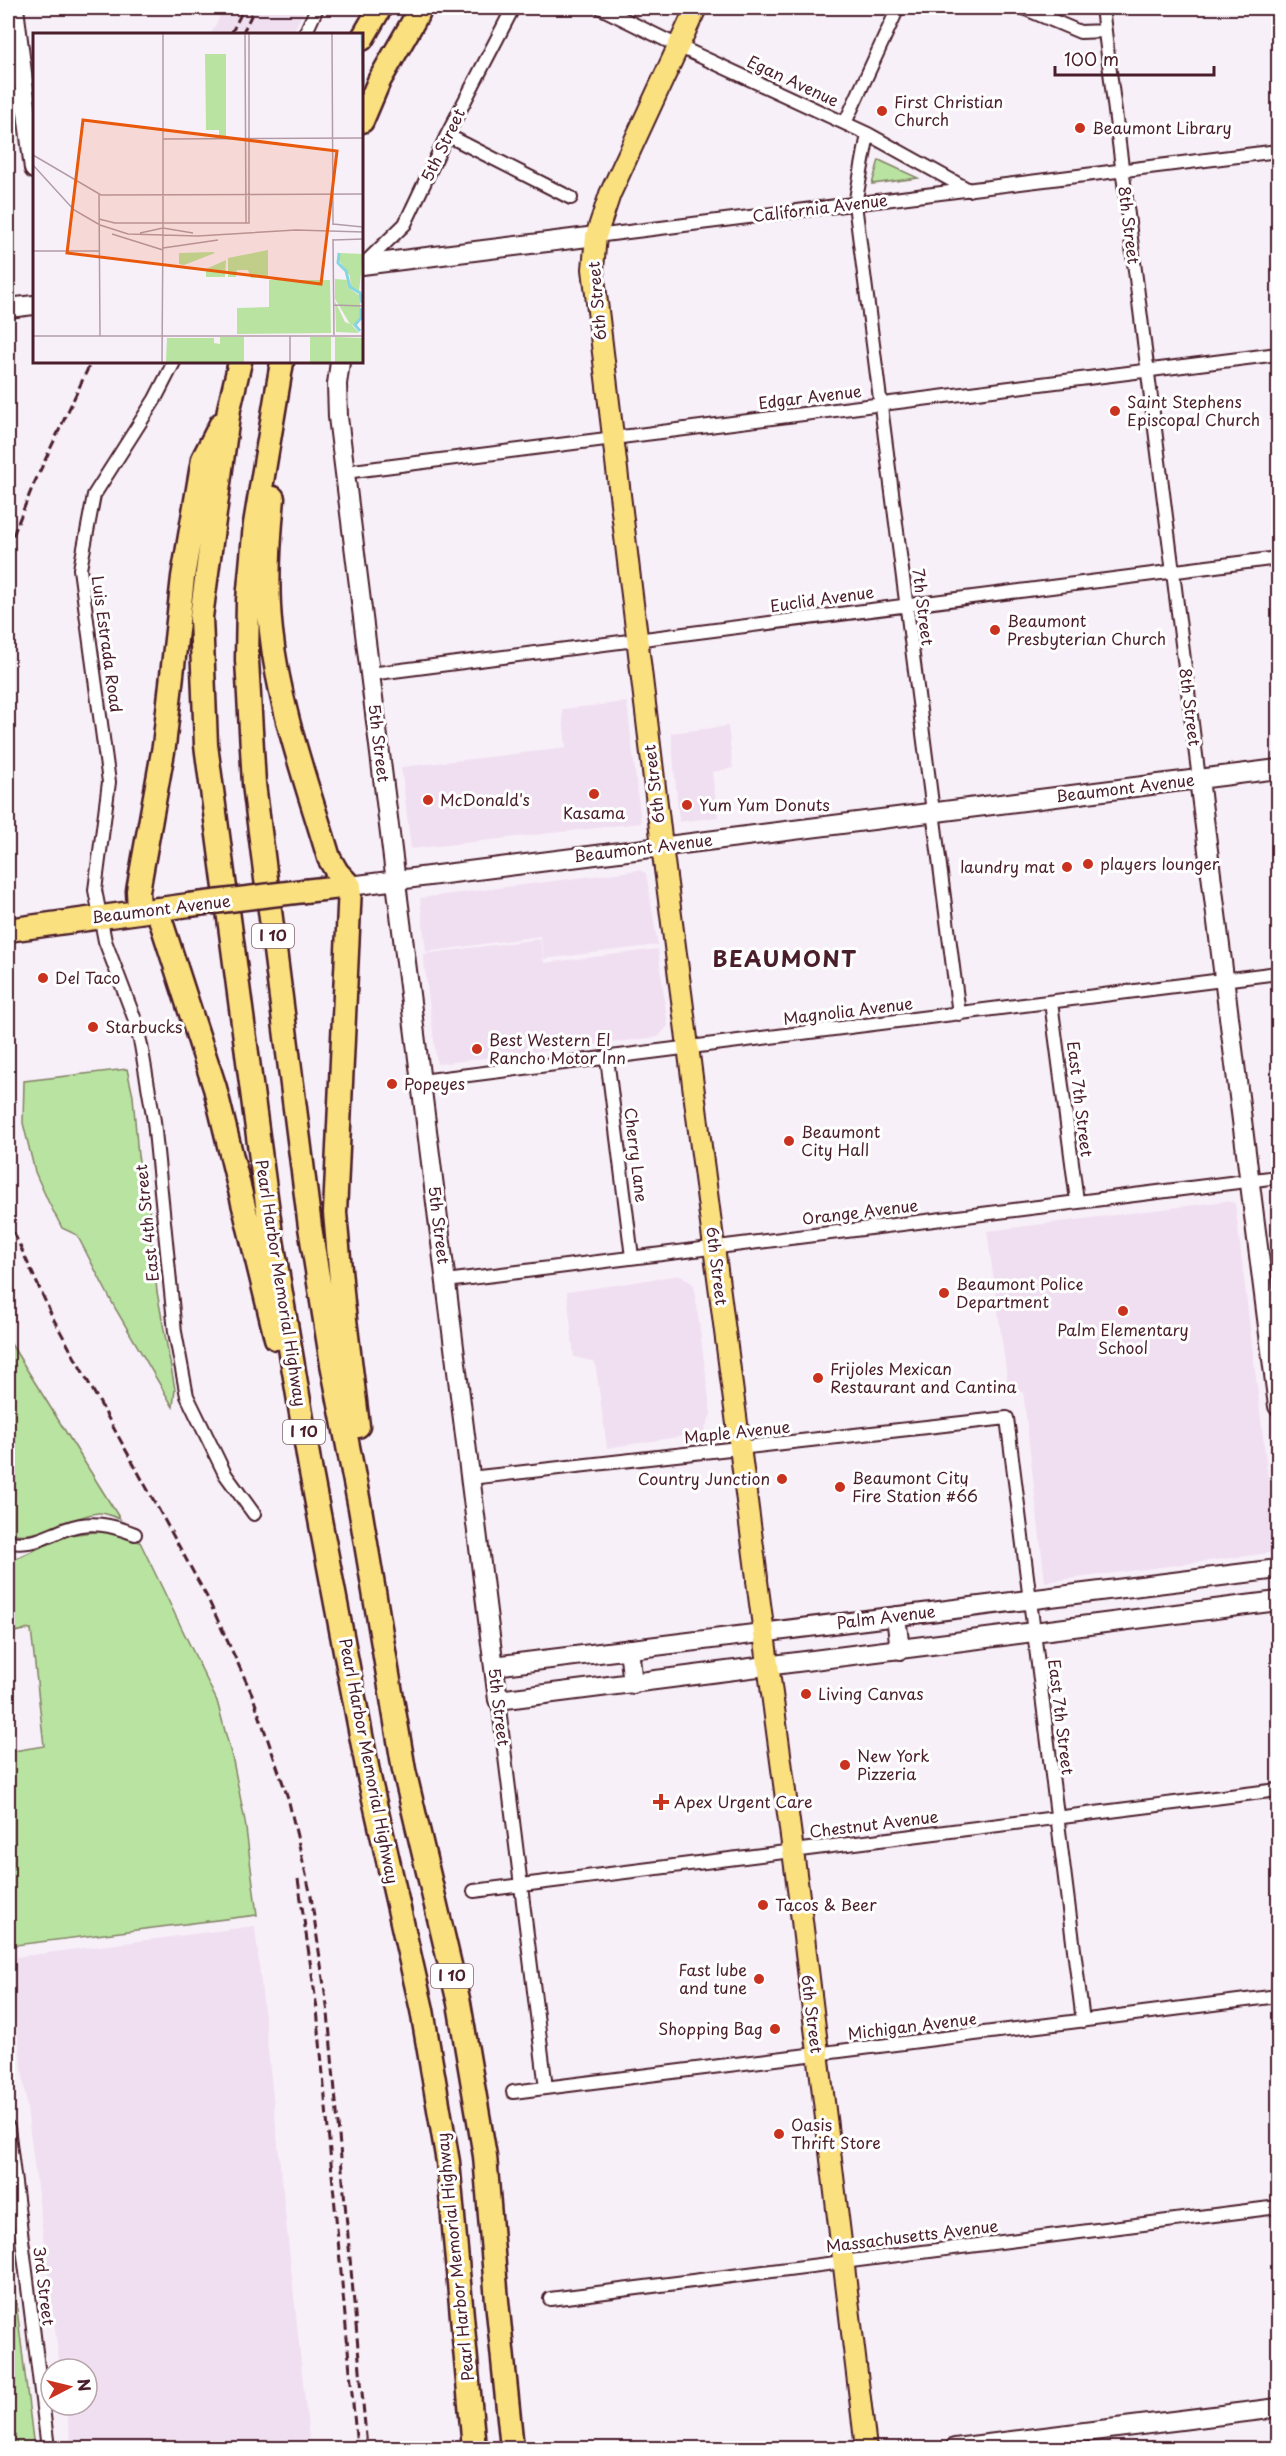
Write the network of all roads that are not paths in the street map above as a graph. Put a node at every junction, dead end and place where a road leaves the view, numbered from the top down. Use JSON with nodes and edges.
{"nodes":[{"id":1,"x":14,"y":8,"type":"edge"},
{"id":2,"x":317,"y":8,"type":"edge"},
{"id":3,"x":380,"y":8,"type":"edge"},
{"id":4,"x":422,"y":8,"type":"edge"},
{"id":5,"x":513,"y":8,"type":"edge"},
{"id":6,"x":601,"y":8,"type":"edge"},
{"id":7,"x":696,"y":8,"type":"edge"},
{"id":8,"x":898,"y":8,"type":"edge"},
{"id":9,"x":1023,"y":8,"type":"edge"},
{"id":10,"x":1102,"y":8,"type":"edge"},
{"id":11,"x":1105,"y":31,"type":"junction"},
{"id":12,"x":305,"y":33,"type":"edge"},
{"id":13,"x":363,"y":37,"type":"edge"},
{"id":14,"x":678,"y":46,"type":"junction"},
{"id":15,"x":26,"y":104,"type":"junction"},
{"id":16,"x":8,"y":106,"type":"edge"},
{"id":17,"x":363,"y":119,"type":"edge"},
{"id":18,"x":845,"y":123,"type":"junction"},
{"id":19,"x":868,"y":134,"type":"junction"},
{"id":20,"x":447,"y":135,"type":"junction"},
{"id":21,"x":1278,"y":151,"type":"edge"},
{"id":22,"x":33,"y":161,"type":"edge"},
{"id":23,"x":1122,"y":170,"type":"junction"},
{"id":24,"x":969,"y":190,"type":"junction"},
{"id":25,"x":571,"y":198,"type":"dead end"},
{"id":26,"x":855,"y":204,"type":"junction"},
{"id":27,"x":596,"y":236,"type":"junction"},
{"id":28,"x":363,"y":267,"type":"edge"},
{"id":29,"x":363,"y":268,"type":"edge"},
{"id":30,"x":33,"y":305,"type":"edge"},
{"id":31,"x":8,"y":308,"type":"edge"},
{"id":32,"x":1278,"y":354,"type":"edge"},
{"id":33,"x":173,"y":363,"type":"edge"},
{"id":34,"x":240,"y":363,"type":"edge"},
{"id":35,"x":284,"y":363,"type":"edge"},
{"id":36,"x":284,"y":363,"type":"edge"},
{"id":37,"x":340,"y":363,"type":"edge"},
{"id":38,"x":1148,"y":371,"type":"junction"},
{"id":39,"x":881,"y":404,"type":"junction"},
{"id":40,"x":229,"y":409,"type":"junction"},
{"id":41,"x":612,"y":438,"type":"junction"},
{"id":42,"x":345,"y":472,"type":"junction"},
{"id":43,"x":1278,"y":558,"type":"edge"},
{"id":44,"x":1173,"y":571,"type":"junction"},
{"id":45,"x":906,"y":605,"type":"junction"},
{"id":46,"x":637,"y":640,"type":"junction"},
{"id":47,"x":370,"y":674,"type":"junction"},
{"id":48,"x":1278,"y":769,"type":"edge"},
{"id":49,"x":1199,"y":779,"type":"junction"},
{"id":50,"x":933,"y":812,"type":"junction"},
{"id":51,"x":662,"y":846,"type":"junction"},
{"id":52,"x":396,"y":879,"type":"junction"},
{"id":53,"x":350,"y":886,"type":"junction"},
{"id":54,"x":148,"y":910,"type":"junction"},
{"id":55,"x":100,"y":917,"type":"junction"},
{"id":56,"x":8,"y":930,"type":"edge"},
{"id":57,"x":1278,"y":973,"type":"edge"},
{"id":58,"x":1225,"y":980,"type":"junction"},
{"id":59,"x":1051,"y":1002,"type":"junction"},
{"id":60,"x":959,"y":1014,"type":"junction"},
{"id":61,"x":688,"y":1048,"type":"junction"},
{"id":62,"x":607,"y":1058,"type":"junction"},
{"id":63,"x":421,"y":1081,"type":"junction"},
{"id":64,"x":1278,"y":1178,"type":"edge"},
{"id":65,"x":1250,"y":1181,"type":"junction"},
{"id":66,"x":1077,"y":1201,"type":"junction"},
{"id":67,"x":714,"y":1248,"type":"junction"},
{"id":68,"x":632,"y":1257,"type":"junction"},
{"id":69,"x":446,"y":1281,"type":"junction"},
{"id":70,"x":1277,"y":1380,"type":"edge"},
{"id":71,"x":1278,"y":1406,"type":"edge"},
{"id":72,"x":1007,"y":1418,"type":"joint"},
{"id":73,"x":740,"y":1448,"type":"junction"},
{"id":74,"x":310,"y":1467,"type":"junction"},
{"id":75,"x":470,"y":1478,"type":"junction"},
{"id":76,"x":360,"y":1508,"type":"junction"},
{"id":77,"x":254,"y":1514,"type":"dead end"},
{"id":78,"x":135,"y":1534,"type":"dead end"},
{"id":79,"x":8,"y":1542,"type":"edge"},
{"id":80,"x":1278,"y":1569,"type":"edge"},
{"id":81,"x":1165,"y":1583,"type":"junction"},
{"id":82,"x":1030,"y":1600,"type":"junction"},
{"id":83,"x":1278,"y":1601,"type":"edge"},
{"id":84,"x":1169,"y":1615,"type":"junction"},
{"id":85,"x":896,"y":1616,"type":"junction"},
{"id":86,"x":764,"y":1632,"type":"junction"},
{"id":87,"x":1034,"y":1632,"type":"junction"},
{"id":88,"x":629,"y":1649,"type":"junction"},
{"id":89,"x":900,"y":1650,"type":"junction"},
{"id":90,"x":494,"y":1666,"type":"junction"},
{"id":91,"x":768,"y":1666,"type":"junction"},
{"id":92,"x":633,"y":1683,"type":"junction"},
{"id":93,"x":498,"y":1700,"type":"junction"},
{"id":94,"x":1278,"y":1790,"type":"edge"},
{"id":95,"x":1057,"y":1818,"type":"junction"},
{"id":96,"x":792,"y":1851,"type":"junction"},
{"id":97,"x":521,"y":1885,"type":"junction"},
{"id":98,"x":474,"y":1891,"type":"dead end"},
{"id":99,"x":1278,"y":1996,"type":"edge"},
{"id":100,"x":1083,"y":2021,"type":"junction"},
{"id":101,"x":817,"y":2054,"type":"junction"},
{"id":102,"x":546,"y":2088,"type":"junction"},
{"id":103,"x":513,"y":2092,"type":"dead end"},
{"id":104,"x":8,"y":2127,"type":"edge"},
{"id":105,"x":1278,"y":2207,"type":"edge"},
{"id":106,"x":843,"y":2262,"type":"junction"},
{"id":107,"x":550,"y":2299,"type":"dead end"},
{"id":108,"x":1278,"y":2408,"type":"edge"},
{"id":109,"x":48,"y":2448,"type":"edge"},
{"id":110,"x":474,"y":2448,"type":"edge"},
{"id":111,"x":512,"y":2448,"type":"edge"},
{"id":112,"x":866,"y":2448,"type":"edge"},
{"id":113,"x":954,"y":2448,"type":"edge"}],
"edges":[{"from":1,"to":15,"type":"street"},
{"from":2,"to":12,"type":"street"},
{"from":3,"to":13,"type":"highway"},
{"from":4,"to":17,"type":"highway"},
{"from":5,"to":20,"type":"street","name":"5th Street"},
{"from":6,"to":14,"type":"street","name":"Egan Avenue"},
{"from":7,"to":14,"type":"main road","name":"6th Street"},
{"from":8,"to":18,"type":"street"},
{"from":9,"to":11,"type":"street"},
{"from":10,"to":11,"type":"street","name":"8th Street"},
{"from":11,"to":23,"type":"street","name":"8th Street"},
{"from":14,"to":18,"type":"street","name":"Egan Avenue"},
{"from":14,"to":27,"type":"main road","name":"6th Street"},
{"from":15,"to":16,"type":"street"},
{"from":15,"to":22,"type":"street"},
{"from":18,"to":19,"type":"street","name":"Egan Avenue"},
{"from":19,"to":24,"type":"street","name":"Egan Avenue"},
{"from":19,"to":26,"type":"street","name":"7th Street"},
{"from":20,"to":25,"type":"street"},
{"from":20,"to":28,"type":"street","name":"5th Street"},
{"from":21,"to":23,"type":"street","name":"California Avenue"},
{"from":23,"to":24,"type":"street","name":"California Avenue"},
{"from":23,"to":38,"type":"street","name":"8th Street"},
{"from":24,"to":26,"type":"street","name":"California Avenue"},
{"from":26,"to":27,"type":"street","name":"California Avenue"},
{"from":26,"to":39,"type":"street","name":"7th Street"},
{"from":27,"to":29,"type":"street","name":"California Avenue"},
{"from":27,"to":41,"type":"main road","name":"6th Street"},
{"from":30,"to":31,"type":"street"},
{"from":32,"to":38,"type":"street","name":"Edgar Avenue"},
{"from":33,"to":55,"type":"street","name":"Luis Estrada Road"},
{"from":34,"to":40,"type":"highway","name":"Pearl Harbor Memorial Highway","number":"I 10"},
{"from":35,"to":53,"type":"highway"},
{"from":36,"to":76,"type":"highway","name":"Pearl Harbor Memorial Highway","number":"I 10"},
{"from":37,"to":42,"type":"street","name":"5th Street"},
{"from":38,"to":39,"type":"street","name":"Edgar Avenue"},
{"from":38,"to":44,"type":"street","name":"8th Street"},
{"from":39,"to":41,"type":"street","name":"Edgar Avenue"},
{"from":39,"to":45,"type":"street","name":"7th Street"},
{"from":40,"to":54,"type":"highway"},
{"from":40,"to":74,"type":"highway","name":"Pearl Harbor Memorial Highway","number":"I 10"},
{"from":41,"to":42,"type":"street","name":"Edgar Avenue"},
{"from":41,"to":46,"type":"main road","name":"6th Street"},
{"from":42,"to":47,"type":"street","name":"5th Street"},
{"from":43,"to":44,"type":"street","name":"Euclid Avenue"},
{"from":44,"to":45,"type":"street","name":"Euclid Avenue"},
{"from":44,"to":49,"type":"street","name":"8th Street"},
{"from":45,"to":46,"type":"street","name":"Euclid Avenue"},
{"from":45,"to":50,"type":"street","name":"7th Street"},
{"from":46,"to":47,"type":"street","name":"Euclid Avenue"},
{"from":46,"to":51,"type":"main road","name":"6th Street"},
{"from":47,"to":52,"type":"street","name":"5th Street"},
{"from":48,"to":49,"type":"street","name":"Beaumont Avenue"},
{"from":49,"to":50,"type":"street","name":"Beaumont Avenue"},
{"from":49,"to":58,"type":"street","name":"8th Street"},
{"from":50,"to":51,"type":"street","name":"Beaumont Avenue"},
{"from":50,"to":60,"type":"street","name":"7th Street"},
{"from":51,"to":52,"type":"street","name":"Beaumont Avenue"},
{"from":51,"to":61,"type":"main road","name":"6th Street"},
{"from":52,"to":53,"type":"street","name":"Beaumont Avenue"},
{"from":52,"to":63,"type":"street","name":"5th Street"},
{"from":53,"to":54,"type":"highway","name":"Beaumont Avenue","bridge":true},
{"from":53,"to":76,"type":"highway"},
{"from":54,"to":55,"type":"highway","name":"Beaumont Avenue"},
{"from":54,"to":74,"type":"highway"},
{"from":55,"to":56,"type":"highway","name":"Beaumont Avenue"},
{"from":55,"to":77,"type":"street","name":"East 4th Street"},
{"from":57,"to":58,"type":"street","name":"Magnolia Avenue"},
{"from":58,"to":59,"type":"street","name":"Magnolia Avenue"},
{"from":58,"to":65,"type":"street","name":"8th Street"},
{"from":59,"to":60,"type":"street","name":"Magnolia Avenue"},
{"from":59,"to":66,"type":"street","name":"East 7th Street"},
{"from":60,"to":61,"type":"street","name":"Magnolia Avenue"},
{"from":61,"to":62,"type":"street","name":"Magnolia Avenue"},
{"from":61,"to":67,"type":"main road","name":"6th Street"},
{"from":62,"to":63,"type":"street","name":"Magnolia Avenue"},
{"from":62,"to":68,"type":"street","name":"Cherry Lane"},
{"from":63,"to":69,"type":"street","name":"5th Street"},
{"from":64,"to":65,"type":"street","name":"Orange Avenue"},
{"from":65,"to":66,"type":"street","name":"Orange Avenue"},
{"from":65,"to":70,"type":"street","name":"8th Street"},
{"from":66,"to":67,"type":"street","name":"Orange Avenue"},
{"from":67,"to":68,"type":"street","name":"Orange Avenue"},
{"from":67,"to":73,"type":"main road","name":"6th Street"},
{"from":68,"to":69,"type":"street","name":"Orange Avenue"},
{"from":69,"to":75,"type":"street","name":"5th Street"},
{"from":70,"to":71,"type":"street","name":"8th Street"},
{"from":72,"to":73,"type":"street","name":"Maple Avenue"},
{"from":72,"to":82,"type":"street","name":"East 7th Street"},
{"from":73,"to":75,"type":"street","name":"Maple Avenue"},
{"from":73,"to":86,"type":"main road","name":"6th Street"},
{"from":74,"to":110,"type":"highway","name":"Pearl Harbor Memorial Highway","number":"I 10"},
{"from":75,"to":90,"type":"street","name":"5th Street"},
{"from":76,"to":111,"type":"highway","name":"Pearl Harbor Memorial Highway","number":"I 10"},
{"from":78,"to":79,"type":"street"},
{"from":80,"to":81,"type":"street","name":"Palm Avenue"},
{"from":81,"to":82,"type":"street","name":"Palm Avenue"},
{"from":81,"to":84,"type":"street"},
{"from":82,"to":85,"type":"street","name":"Palm Avenue"},
{"from":82,"to":87,"type":"street","name":"East 7th Street"},
{"from":83,"to":84,"type":"street","name":"Palm Avenue"},
{"from":84,"to":87,"type":"street","name":"Palm Avenue"},
{"from":85,"to":86,"type":"street","name":"Palm Avenue"},
{"from":85,"to":89,"type":"street"},
{"from":86,"to":88,"type":"street","name":"Palm Avenue"},
{"from":86,"to":91,"type":"main road","name":"6th Street"},
{"from":87,"to":89,"type":"street","name":"Palm Avenue"},
{"from":87,"to":95,"type":"street","name":"East 7th Street"},
{"from":88,"to":90,"type":"street","name":"Palm Avenue"},
{"from":88,"to":92,"type":"street"},
{"from":89,"to":91,"type":"street","name":"Palm Avenue"},
{"from":90,"to":93,"type":"street","name":"5th Street"},
{"from":91,"to":92,"type":"street","name":"Palm Avenue"},
{"from":91,"to":96,"type":"main road","name":"6th Street"},
{"from":92,"to":93,"type":"street","name":"Palm Avenue"},
{"from":93,"to":97,"type":"street","name":"5th Street"},
{"from":94,"to":95,"type":"street","name":"Chestnut Avenue"},
{"from":95,"to":96,"type":"street","name":"Chestnut Avenue"},
{"from":95,"to":100,"type":"street","name":"East 7th Street"},
{"from":96,"to":97,"type":"street","name":"Chestnut Avenue"},
{"from":96,"to":101,"type":"main road","name":"6th Street"},
{"from":97,"to":98,"type":"street","name":"Chestnut Avenue"},
{"from":97,"to":102,"type":"street","name":"5th Street"},
{"from":99,"to":100,"type":"street","name":"Michigan Avenue"},
{"from":100,"to":101,"type":"street","name":"Michigan Avenue"},
{"from":101,"to":102,"type":"street","name":"Michigan Avenue"},
{"from":101,"to":106,"type":"main road","name":"6th Street"},
{"from":102,"to":103,"type":"street","name":"Michigan Avenue"},
{"from":104,"to":109,"type":"street","name":"3rd Street"},
{"from":105,"to":106,"type":"street","name":"Massachusetts Avenue"},
{"from":106,"to":107,"type":"street","name":"Massachusetts Avenue"},
{"from":106,"to":112,"type":"main road","name":"6th Street"},
{"from":108,"to":113,"type":"street"}]}
